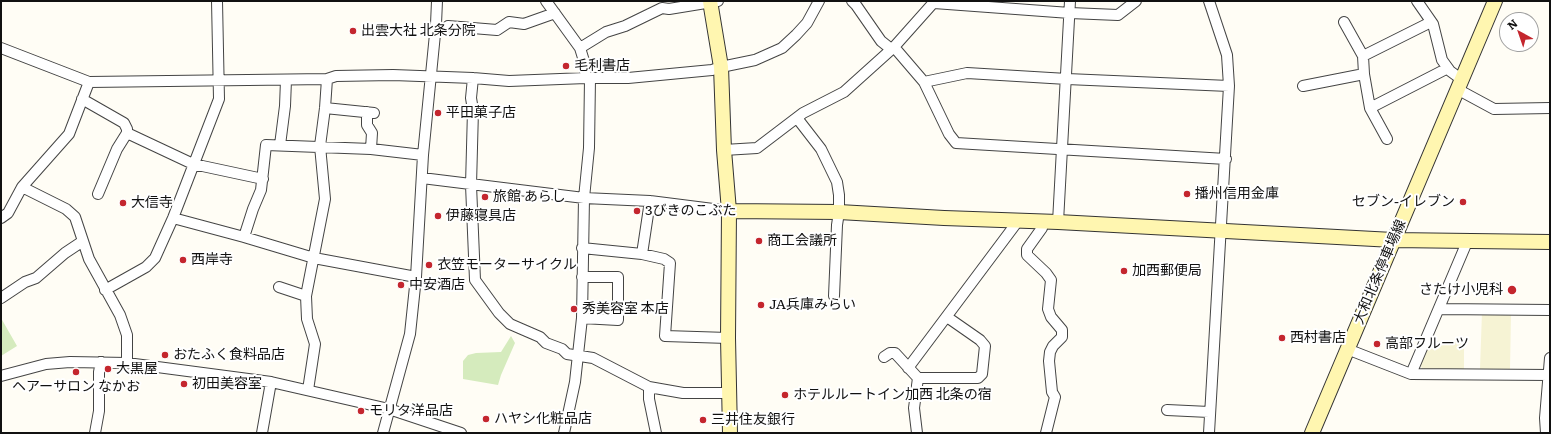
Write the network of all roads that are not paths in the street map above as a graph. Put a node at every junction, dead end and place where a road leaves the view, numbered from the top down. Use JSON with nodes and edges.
{"nodes":[{"id":1,"x":217,"y":1,"type":"edge"},
{"id":2,"x":437,"y":1,"type":"edge"},
{"id":3,"x":546,"y":1,"type":"edge"},
{"id":4,"x":661,"y":1,"type":"edge"},
{"id":5,"x":819,"y":1,"type":"edge"},
{"id":6,"x":852,"y":1,"type":"edge"},
{"id":7,"x":1070,"y":1,"type":"edge"},
{"id":8,"x":1136,"y":1,"type":"edge"},
{"id":9,"x":1209,"y":1,"type":"edge"},
{"id":10,"x":1418,"y":1,"type":"edge"},
{"id":11,"x":1495,"y":1,"type":"edge"},
{"id":12,"x":713,"y":2,"type":"edge"},
{"id":13,"x":934,"y":2,"type":"edge"},
{"id":14,"x":669,"y":9,"type":"junction"},
{"id":15,"x":555,"y":13,"type":"junction"},
{"id":16,"x":1070,"y":13,"type":"junction"},
{"id":17,"x":1344,"y":22,"type":"dead end"},
{"id":18,"x":1432,"y":22,"type":"junction"},
{"id":19,"x":448,"y":26,"type":"dead end"},
{"id":20,"x":1,"y":48,"type":"edge"},
{"id":21,"x":580,"y":48,"type":"junction"},
{"id":22,"x":892,"y":48,"type":"junction"},
{"id":23,"x":1363,"y":56,"type":"junction"},
{"id":24,"x":721,"y":67,"type":"junction"},
{"id":25,"x":1448,"y":68,"type":"junction"},
{"id":26,"x":1364,"y":74,"type":"junction"},
{"id":27,"x":432,"y":77,"type":"junction"},
{"id":28,"x":473,"y":78,"type":"junction"},
{"id":29,"x":588,"y":78,"type":"junction"},
{"id":30,"x":327,"y":79,"type":"junction"},
{"id":31,"x":1067,"y":79,"type":"junction"},
{"id":32,"x":218,"y":80,"type":"junction"},
{"id":33,"x":286,"y":80,"type":"junction"},
{"id":34,"x":89,"y":82,"type":"junction"},
{"id":35,"x":924,"y":82,"type":"junction"},
{"id":36,"x":1459,"y":84,"type":"junction"},
{"id":37,"x":1229,"y":86,"type":"junction"},
{"id":38,"x":1304,"y":86,"type":"dead end"},
{"id":39,"x":82,"y":99,"type":"junction"},
{"id":40,"x":325,"y":108,"type":"junction"},
{"id":41,"x":1370,"y":108,"type":"junction"},
{"id":42,"x":1550,"y":108,"type":"edge"},
{"id":43,"x":797,"y":118,"type":"junction"},
{"id":44,"x":127,"y":133,"type":"junction"},
{"id":45,"x":1387,"y":139,"type":"dead end"},
{"id":46,"x":280,"y":145,"type":"junction"},
{"id":47,"x":320,"y":146,"type":"junction"},
{"id":48,"x":371,"y":149,"type":"junction"},
{"id":49,"x":724,"y":150,"type":"junction"},
{"id":50,"x":1061,"y":150,"type":"junction"},
{"id":51,"x":423,"y":155,"type":"junction"},
{"id":52,"x":1226,"y":159,"type":"junction"},
{"id":53,"x":193,"y":164,"type":"junction"},
{"id":54,"x":422,"y":178,"type":"junction"},
{"id":55,"x":262,"y":179,"type":"junction"},
{"id":56,"x":471,"y":185,"type":"junction"},
{"id":57,"x":22,"y":187,"type":"junction"},
{"id":58,"x":98,"y":194,"type":"dead end"},
{"id":59,"x":584,"y":198,"type":"junction"},
{"id":60,"x":650,"y":201,"type":"junction"},
{"id":61,"x":729,"y":211,"type":"junction"},
{"id":62,"x":839,"y":212,"type":"junction"},
{"id":63,"x":1,"y":218,"type":"edge"},
{"id":64,"x":173,"y":218,"type":"junction"},
{"id":65,"x":1018,"y":221,"type":"junction"},
{"id":66,"x":1043,"y":222,"type":"junction"},
{"id":67,"x":1058,"y":222,"type":"junction"},
{"id":68,"x":1220,"y":231,"type":"junction"},
{"id":69,"x":244,"y":237,"type":"junction"},
{"id":70,"x":1393,"y":240,"type":"junction"},
{"id":71,"x":83,"y":241,"type":"junction"},
{"id":72,"x":1467,"y":242,"type":"junction"},
{"id":73,"x":1550,"y":242,"type":"edge"},
{"id":74,"x":582,"y":248,"type":"junction"},
{"id":75,"x":642,"y":254,"type":"junction"},
{"id":76,"x":314,"y":258,"type":"junction"},
{"id":77,"x":416,"y":277,"type":"junction"},
{"id":78,"x":582,"y":277,"type":"junction"},
{"id":79,"x":279,"y":287,"type":"dead end"},
{"id":80,"x":105,"y":290,"type":"junction"},
{"id":81,"x":306,"y":296,"type":"junction"},
{"id":82,"x":834,"y":296,"type":"dead end"},
{"id":83,"x":1,"y":298,"type":"edge"},
{"id":84,"x":1439,"y":309,"type":"junction"},
{"id":85,"x":1550,"y":310,"type":"edge"},
{"id":86,"x":947,"y":317,"type":"junction"},
{"id":87,"x":582,"y":318,"type":"junction"},
{"id":88,"x":728,"y":338,"type":"junction"},
{"id":89,"x":1347,"y":349,"type":"junction"},
{"id":90,"x":578,"y":355,"type":"junction"},
{"id":91,"x":884,"y":357,"type":"dead end"},
{"id":92,"x":1550,"y":358,"type":"edge"},
{"id":93,"x":101,"y":362,"type":"junction"},
{"id":94,"x":128,"y":363,"type":"junction"},
{"id":95,"x":908,"y":368,"type":"junction"},
{"id":96,"x":1410,"y":374,"type":"junction"},
{"id":97,"x":1549,"y":375,"type":"edge"},
{"id":98,"x":1,"y":376,"type":"edge"},
{"id":99,"x":918,"y":378,"type":"junction"},
{"id":100,"x":271,"y":382,"type":"junction"},
{"id":101,"x":649,"y":388,"type":"junction"},
{"id":102,"x":308,"y":390,"type":"junction"},
{"id":103,"x":729,"y":393,"type":"junction"},
{"id":104,"x":389,"y":409,"type":"junction"},
{"id":105,"x":1167,"y":410,"type":"dead end"},
{"id":106,"x":1209,"y":412,"type":"junction"},
{"id":107,"x":95,"y":433,"type":"edge"},
{"id":108,"x":262,"y":433,"type":"edge"},
{"id":109,"x":383,"y":433,"type":"edge"},
{"id":110,"x":457,"y":433,"type":"edge"},
{"id":111,"x":564,"y":433,"type":"edge"},
{"id":112,"x":656,"y":433,"type":"edge"},
{"id":113,"x":730,"y":433,"type":"edge"},
{"id":114,"x":917,"y":433,"type":"edge"},
{"id":115,"x":1046,"y":433,"type":"edge"},
{"id":116,"x":1209,"y":433,"type":"edge"},
{"id":117,"x":1312,"y":433,"type":"edge"},
{"id":118,"x":1546,"y":433,"type":"edge"}],
"edges":[{"from":1,"to":32,"type":"street"},
{"from":2,"to":27,"type":"street"},
{"from":3,"to":15,"type":"street"},
{"from":4,"to":14,"type":"street"},
{"from":5,"to":24,"type":"street"},
{"from":6,"to":22,"type":"street"},
{"from":7,"to":16,"type":"street"},
{"from":8,"to":16,"type":"street"},
{"from":9,"to":37,"type":"street"},
{"from":10,"to":18,"type":"street"},
{"from":11,"to":36,"type":"street","name":"大和北条停車場線"},
{"from":12,"to":14,"type":"street"},
{"from":12,"to":24,"type":"street"},
{"from":13,"to":16,"type":"street"},
{"from":13,"to":22,"type":"street"},
{"from":14,"to":21,"type":"street"},
{"from":15,"to":19,"type":"street"},
{"from":15,"to":21,"type":"street"},
{"from":16,"to":31,"type":"street"},
{"from":17,"to":23,"type":"street"},
{"from":18,"to":23,"type":"street"},
{"from":18,"to":25,"type":"street"},
{"from":20,"to":34,"type":"street"},
{"from":21,"to":29,"type":"street"},
{"from":22,"to":35,"type":"street"},
{"from":22,"to":43,"type":"street"},
{"from":23,"to":26,"type":"street"},
{"from":24,"to":29,"type":"street"},
{"from":24,"to":49,"type":"street"},
{"from":25,"to":36,"type":"street"},
{"from":25,"to":41,"type":"street"},
{"from":26,"to":38,"type":"street"},
{"from":26,"to":41,"type":"street"},
{"from":27,"to":28,"type":"street"},
{"from":27,"to":30,"type":"street"},
{"from":27,"to":51,"type":"street"},
{"from":28,"to":29,"type":"street"},
{"from":28,"to":56,"type":"street"},
{"from":29,"to":59,"type":"street"},
{"from":30,"to":33,"type":"street"},
{"from":30,"to":40,"type":"street"},
{"from":31,"to":35,"type":"street"},
{"from":31,"to":37,"type":"street"},
{"from":31,"to":50,"type":"street"},
{"from":32,"to":33,"type":"street"},
{"from":32,"to":34,"type":"street"},
{"from":32,"to":53,"type":"street"},
{"from":33,"to":46,"type":"street"},
{"from":34,"to":39,"type":"street"},
{"from":35,"to":50,"type":"street"},
{"from":36,"to":42,"type":"street"},
{"from":36,"to":70,"type":"street","name":"大和北条停車場線"},
{"from":37,"to":52,"type":"street"},
{"from":39,"to":44,"type":"street"},
{"from":39,"to":57,"type":"street"},
{"from":40,"to":47,"type":"street"},
{"from":40,"to":48,"type":"street"},
{"from":41,"to":45,"type":"street"},
{"from":43,"to":49,"type":"street"},
{"from":43,"to":62,"type":"street"},
{"from":44,"to":53,"type":"street"},
{"from":44,"to":58,"type":"street"},
{"from":46,"to":47,"type":"street"},
{"from":46,"to":55,"type":"street"},
{"from":47,"to":48,"type":"street"},
{"from":47,"to":76,"type":"street"},
{"from":48,"to":51,"type":"street"},
{"from":49,"to":61,"type":"street"},
{"from":50,"to":52,"type":"street"},
{"from":50,"to":67,"type":"street"},
{"from":51,"to":54,"type":"street"},
{"from":52,"to":68,"type":"street"},
{"from":53,"to":55,"type":"street"},
{"from":53,"to":64,"type":"street"},
{"from":54,"to":56,"type":"street"},
{"from":54,"to":77,"type":"street"},
{"from":55,"to":69,"type":"street"},
{"from":56,"to":59,"type":"street"},
{"from":56,"to":90,"type":"street"},
{"from":57,"to":63,"type":"street"},
{"from":57,"to":71,"type":"street"},
{"from":59,"to":60,"type":"street"},
{"from":59,"to":74,"type":"street"},
{"from":60,"to":61,"type":"street"},
{"from":60,"to":75,"type":"street"},
{"from":61,"to":62,"type":"street"},
{"from":61,"to":88,"type":"street"},
{"from":62,"to":65,"type":"street"},
{"from":62,"to":82,"type":"street"},
{"from":64,"to":69,"type":"street"},
{"from":64,"to":80,"type":"street"},
{"from":65,"to":66,"type":"street"},
{"from":65,"to":86,"type":"street"},
{"from":66,"to":67,"type":"street"},
{"from":66,"to":115,"type":"street"},
{"from":67,"to":68,"type":"street"},
{"from":68,"to":70,"type":"street"},
{"from":68,"to":106,"type":"street"},
{"from":69,"to":76,"type":"street"},
{"from":70,"to":72,"type":"street"},
{"from":70,"to":89,"type":"street","name":"大和北条停車場線"},
{"from":71,"to":80,"type":"street"},
{"from":71,"to":83,"type":"street"},
{"from":72,"to":73,"type":"street"},
{"from":72,"to":84,"type":"street"},
{"from":74,"to":75,"type":"street"},
{"from":74,"to":78,"type":"street"},
{"from":75,"to":88,"type":"street"},
{"from":76,"to":77,"type":"street"},
{"from":76,"to":81,"type":"street"},
{"from":77,"to":104,"type":"street"},
{"from":78,"to":87,"type":"street"},
{"from":78,"to":87,"type":"street"},
{"from":79,"to":81,"type":"street"},
{"from":80,"to":94,"type":"street"},
{"from":81,"to":102,"type":"street"},
{"from":84,"to":85,"type":"street"},
{"from":84,"to":96,"type":"street"},
{"from":86,"to":95,"type":"street"},
{"from":86,"to":99,"type":"street"},
{"from":87,"to":90,"type":"street"},
{"from":88,"to":103,"type":"street"},
{"from":89,"to":96,"type":"street"},
{"from":89,"to":117,"type":"street","name":"大和北条停車場線"},
{"from":90,"to":101,"type":"street"},
{"from":90,"to":111,"type":"street"},
{"from":91,"to":95,"type":"street"},
{"from":92,"to":97,"type":"street"},
{"from":93,"to":94,"type":"street"},
{"from":93,"to":98,"type":"street"},
{"from":93,"to":107,"type":"street"},
{"from":94,"to":100,"type":"street"},
{"from":95,"to":99,"type":"street"},
{"from":96,"to":97,"type":"street"},
{"from":97,"to":118,"type":"street"},
{"from":99,"to":114,"type":"street"},
{"from":100,"to":102,"type":"street"},
{"from":100,"to":108,"type":"street"},
{"from":101,"to":103,"type":"street"},
{"from":101,"to":112,"type":"street"},
{"from":102,"to":104,"type":"street"},
{"from":103,"to":113,"type":"street"},
{"from":104,"to":109,"type":"street"},
{"from":104,"to":110,"type":"street"},
{"from":105,"to":106,"type":"street"},
{"from":106,"to":116,"type":"street"}]}
